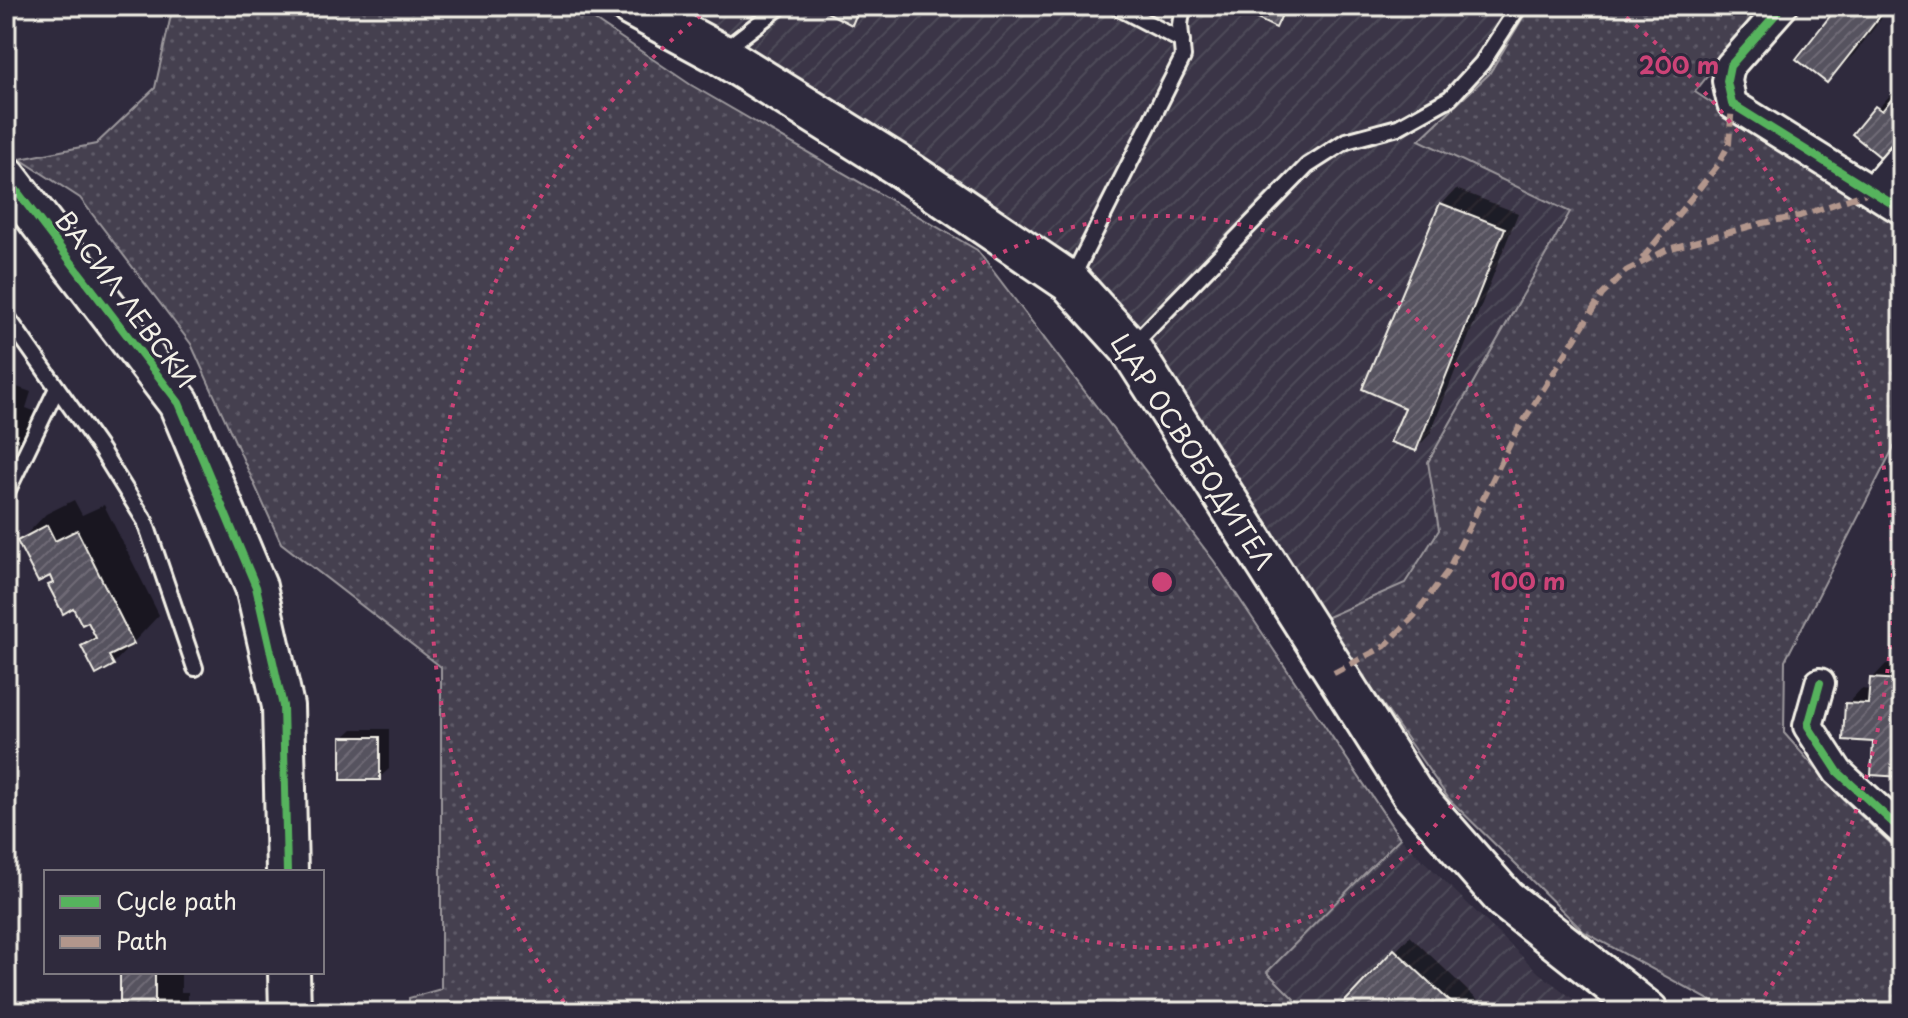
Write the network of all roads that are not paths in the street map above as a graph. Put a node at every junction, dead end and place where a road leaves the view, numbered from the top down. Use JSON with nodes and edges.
{"nodes":[{"id":1,"x":631,"y":6,"type":"edge"},
{"id":2,"x":781,"y":6,"type":"edge"},
{"id":3,"x":1115,"y":6,"type":"edge"},
{"id":4,"x":1183,"y":6,"type":"edge"},
{"id":5,"x":1519,"y":6,"type":"edge"},
{"id":6,"x":1783,"y":6,"type":"edge"},
{"id":7,"x":1182,"y":41,"type":"junction"},
{"id":8,"x":720,"y":54,"type":"junction"},
{"id":9,"x":1902,"y":156,"type":"edge"},
{"id":10,"x":6,"y":179,"type":"edge"},
{"id":11,"x":1872,"y":191,"type":"junction"},
{"id":12,"x":1902,"y":210,"type":"edge"},
{"id":13,"x":1070,"y":282,"type":"junction"},
{"id":14,"x":6,"y":315,"type":"edge"},
{"id":15,"x":1130,"y":348,"type":"junction"},
{"id":16,"x":57,"y":388,"type":"junction"},
{"id":17,"x":6,"y":494,"type":"edge"},
{"id":18,"x":195,"y":668,"type":"dead end"},
{"id":19,"x":1820,"y":683,"type":"dead end"},
{"id":20,"x":1902,"y":831,"type":"edge"},
{"id":21,"x":287,"y":870,"type":"edge"},
{"id":22,"x":289,"y":974,"type":"edge"},
{"id":23,"x":290,"y":1012,"type":"edge"},
{"id":24,"x":1648,"y":1012,"type":"edge"}],
"edges":[{"from":1,"to":8,"type":"main road","name":"ЦАР ОСВОБОДИТЕЛ"},
{"from":2,"to":8,"type":"lane"},
{"from":3,"to":7,"type":"lane"},
{"from":4,"to":7,"type":"lane"},
{"from":5,"to":15,"type":"lane"},
{"from":6,"to":11,"type":"street"},
{"from":7,"to":13,"type":"lane"},
{"from":8,"to":13,"type":"main road","name":"ЦАР ОСВОБОДИТЕЛ"},
{"from":9,"to":11,"type":"street"},
{"from":10,"to":21,"type":"main road","name":"ВАСИЛ ЛЕВСКИ"},
{"from":11,"to":12,"type":"street"},
{"from":13,"to":15,"type":"main road","name":"ЦАР ОСВОБОДИТЕЛ"},
{"from":14,"to":16,"type":"lane"},
{"from":15,"to":24,"type":"main road","name":"ЦАР ОСВОБОДИТЕЛ"},
{"from":16,"to":17,"type":"lane"},
{"from":16,"to":18,"type":"lane"},
{"from":19,"to":20,"type":"street"},
{"from":22,"to":23,"type":"main road"}]}
